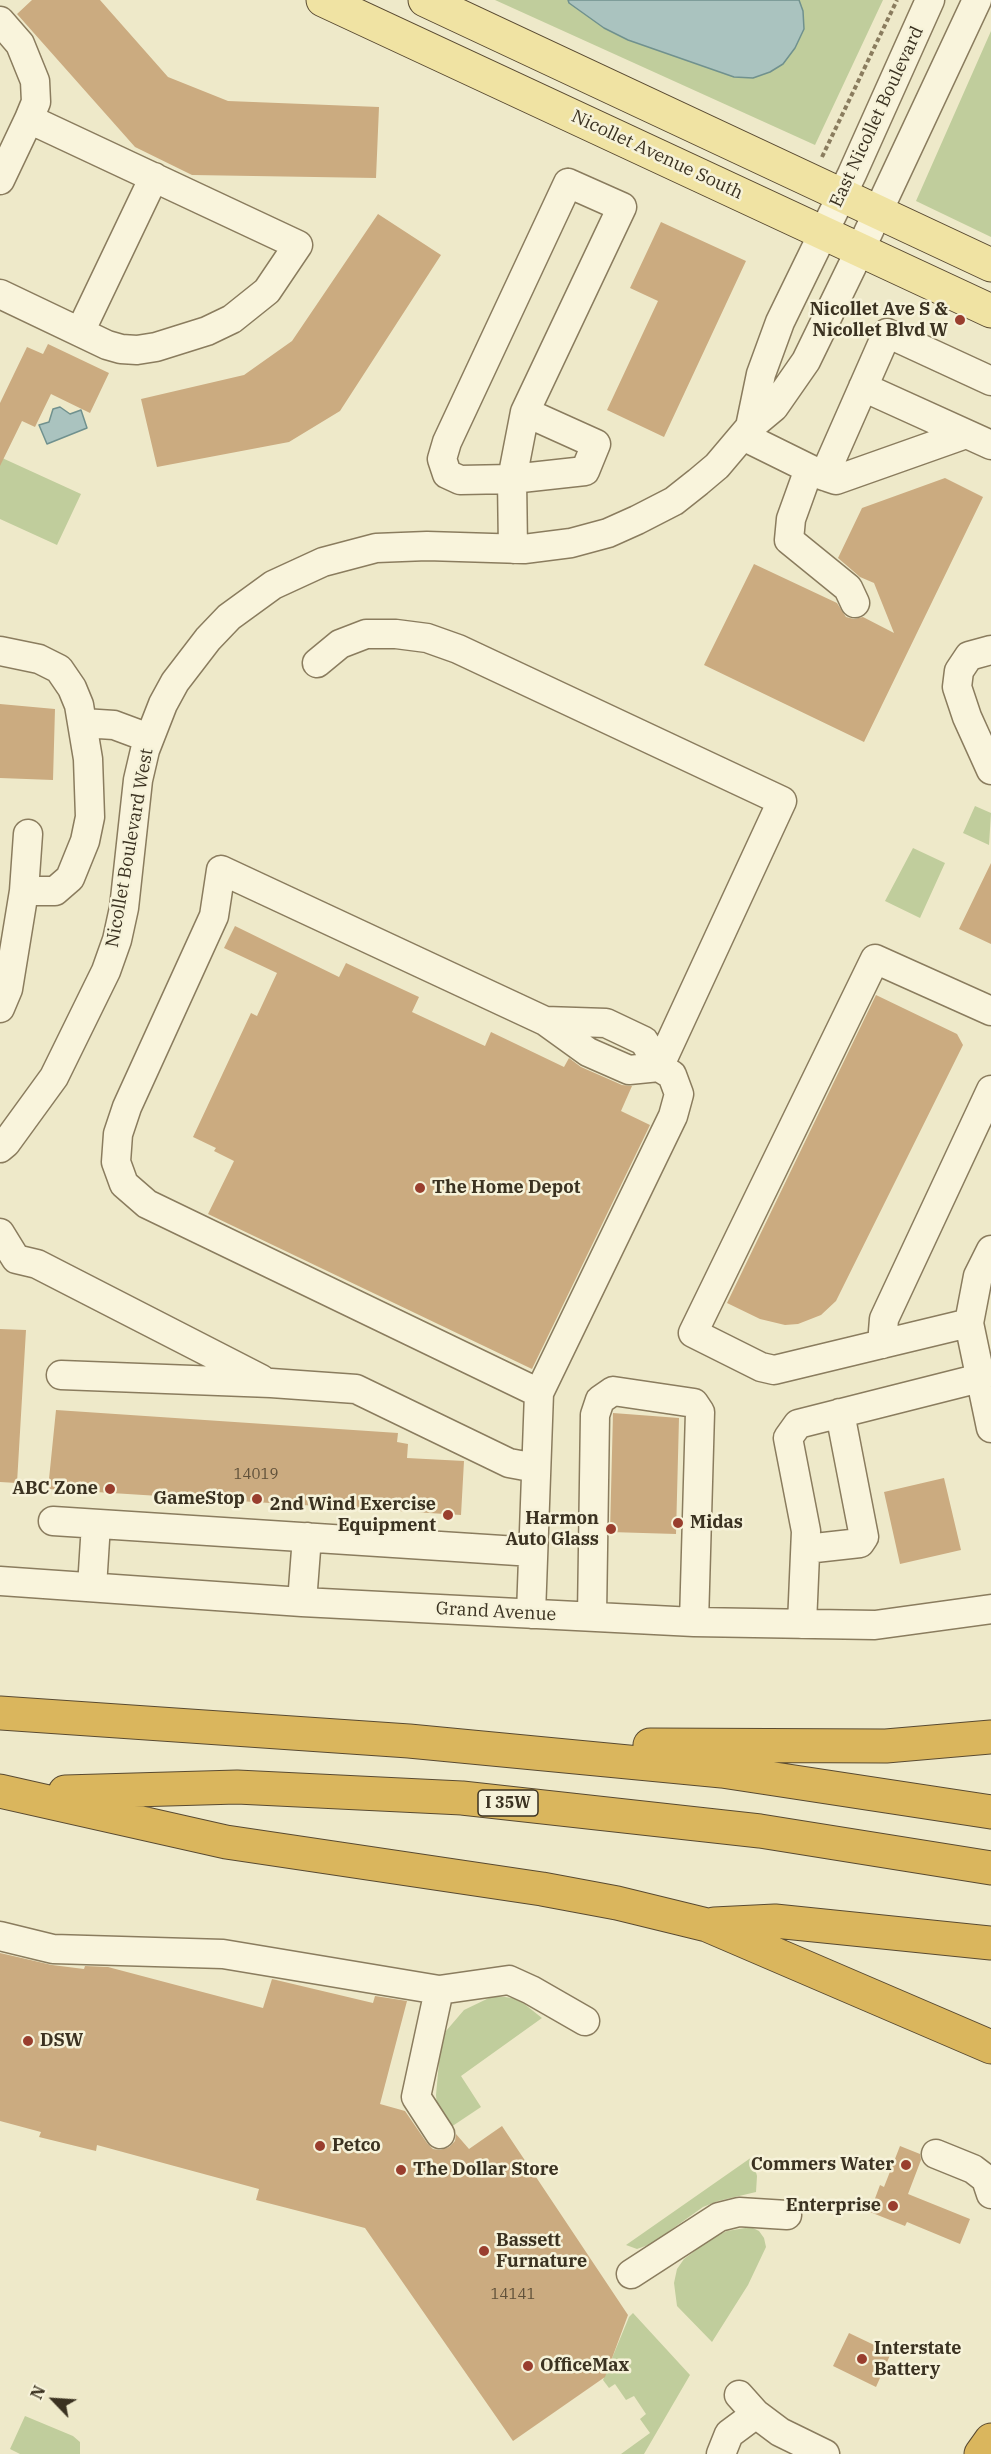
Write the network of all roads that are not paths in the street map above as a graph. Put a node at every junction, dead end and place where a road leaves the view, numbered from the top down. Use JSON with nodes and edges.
{"nodes":[{"id":1,"x":323,"y":0,"type":"edge"},
{"id":2,"x":425,"y":0,"type":"edge"},
{"id":3,"x":930,"y":0,"type":"edge"},
{"id":4,"x":977,"y":0,"type":"edge"},
{"id":5,"x":0,"y":21,"type":"edge"},
{"id":6,"x":29,"y":119,"type":"junction"},
{"id":7,"x":154,"y":177,"type":"junction"},
{"id":8,"x":0,"y":180,"type":"edge"},
{"id":9,"x":842,"y":194,"type":"junction"},
{"id":10,"x":878,"y":211,"type":"junction"},
{"id":11,"x":822,"y":232,"type":"junction"},
{"id":12,"x":860,"y":250,"type":"junction"},
{"id":13,"x":991,"y":265,"type":"edge"},
{"id":14,"x":0,"y":294,"type":"edge"},
{"id":15,"x":991,"y":311,"type":"edge"},
{"id":16,"x":80,"y":332,"type":"junction"},
{"id":17,"x":991,"y":381,"type":"edge"},
{"id":18,"x":863,"y":387,"type":"junction"},
{"id":19,"x":525,"y":412,"type":"junction"},
{"id":20,"x":746,"y":432,"type":"junction"},
{"id":21,"x":979,"y":439,"type":"edge"},
{"id":22,"x":816,"y":472,"type":"junction"},
{"id":23,"x":512,"y":479,"type":"junction"},
{"id":24,"x":513,"y":549,"type":"junction"},
{"id":25,"x":855,"y":603,"type":"dead end"},
{"id":26,"x":991,"y":650,"type":"edge"},
{"id":27,"x":0,"y":651,"type":"edge"},
{"id":28,"x":316,"y":663,"type":"dead end"},
{"id":29,"x":84,"y":723,"type":"junction"},
{"id":30,"x":149,"y":738,"type":"junction"},
{"id":31,"x":991,"y":769,"type":"edge"},
{"id":32,"x":28,"y":834,"type":"dead end"},
{"id":33,"x":24,"y":891,"type":"junction"},
{"id":34,"x":0,"y":1008,"type":"edge"},
{"id":35,"x":991,"y":1011,"type":"edge"},
{"id":36,"x":659,"y":1067,"type":"junction"},
{"id":37,"x":991,"y":1090,"type":"edge"},
{"id":38,"x":0,"y":1148,"type":"edge"},
{"id":39,"x":0,"y":1233,"type":"edge"},
{"id":40,"x":991,"y":1250,"type":"edge"},
{"id":41,"x":8,"y":1263,"type":"edge"},
{"id":42,"x":969,"y":1323,"type":"junction"},
{"id":43,"x":882,"y":1344,"type":"junction"},
{"id":44,"x":61,"y":1375,"type":"dead end"},
{"id":45,"x":980,"y":1378,"type":"junction"},
{"id":46,"x":271,"y":1383,"type":"junction"},
{"id":47,"x":539,"y":1393,"type":"junction"},
{"id":48,"x":840,"y":1413,"type":"junction"},
{"id":49,"x":991,"y":1424,"type":"edge"},
{"id":50,"x":536,"y":1468,"type":"junction"},
{"id":51,"x":53,"y":1521,"type":"dead end"},
{"id":52,"x":96,"y":1524,"type":"junction"},
{"id":53,"x":307,"y":1538,"type":"junction"},
{"id":54,"x":806,"y":1549,"type":"junction"},
{"id":55,"x":534,"y":1552,"type":"junction"},
{"id":56,"x":0,"y":1581,"type":"edge"},
{"id":57,"x":92,"y":1587,"type":"junction"},
{"id":58,"x":302,"y":1602,"type":"junction"},
{"id":59,"x":991,"y":1609,"type":"edge"},
{"id":60,"x":531,"y":1614,"type":"junction"},
{"id":61,"x":592,"y":1616,"type":"junction"},
{"id":62,"x":694,"y":1622,"type":"junction"},
{"id":63,"x":802,"y":1624,"type":"junction"},
{"id":64,"x":0,"y":1713,"type":"edge"},
{"id":65,"x":991,"y":1729,"type":"edge"},
{"id":66,"x":991,"y":1737,"type":"edge"},
{"id":67,"x":409,"y":1741,"type":"junction"},
{"id":68,"x":942,"y":1743,"type":"junction"},
{"id":69,"x":11,"y":1792,"type":"edge"},
{"id":70,"x":991,"y":1812,"type":"edge"},
{"id":71,"x":991,"y":1868,"type":"edge"},
{"id":72,"x":707,"y":1924,"type":"junction"},
{"id":73,"x":0,"y":1936,"type":"edge"},
{"id":74,"x":991,"y":1943,"type":"edge"},
{"id":75,"x":439,"y":1990,"type":"junction"},
{"id":76,"x":585,"y":2021,"type":"dead end"},
{"id":77,"x":991,"y":2047,"type":"edge"},
{"id":78,"x":440,"y":2134,"type":"dead end"},
{"id":79,"x":936,"y":2154,"type":"dead end"},
{"id":80,"x":991,"y":2194,"type":"edge"},
{"id":81,"x":787,"y":2215,"type":"dead end"},
{"id":82,"x":632,"y":2274,"type":"dead end"},
{"id":83,"x":991,"y":2440,"type":"edge"},
{"id":84,"x":721,"y":2454,"type":"edge"},
{"id":85,"x":825,"y":2454,"type":"edge"},
{"id":86,"x":981,"y":2454,"type":"edge"}],
"edges":[{"from":1,"to":11,"type":"main road","name":"Nicollet Avenue South"},
{"from":2,"to":9,"type":"main road"},
{"from":3,"to":9,"type":"street","name":"East Nicollet Boulevard"},
{"from":4,"to":10,"type":"street"},
{"from":5,"to":6,"type":"street"},
{"from":6,"to":7,"type":"street"},
{"from":6,"to":8,"type":"street"},
{"from":7,"to":16,"type":"street"},
{"from":7,"to":16,"type":"street"},
{"from":9,"to":10,"type":"main road"},
{"from":9,"to":11,"type":"street","name":"East Nicollet Boulevard"},
{"from":10,"to":12,"type":"street","name":"Nicollet Boulevard West"},
{"from":10,"to":13,"type":"main road"},
{"from":11,"to":12,"type":"main road","name":"Nicollet Avenue South"},
{"from":11,"to":20,"type":"street","name":"Nicollet Boulevard West"},
{"from":12,"to":15,"type":"main road","name":"Nicollet Avenue South"},
{"from":12,"to":20,"type":"street","name":"Nicollet Boulevard West"},
{"from":14,"to":16,"type":"street"},
{"from":17,"to":18,"type":"street"},
{"from":18,"to":21,"type":"street"},
{"from":18,"to":22,"type":"street"},
{"from":19,"to":23,"type":"street"},
{"from":19,"to":23,"type":"street"},
{"from":19,"to":23,"type":"street"},
{"from":20,"to":22,"type":"street"},
{"from":20,"to":24,"type":"street","name":"Nicollet Boulevard West"},
{"from":21,"to":22,"type":"street"},
{"from":22,"to":25,"type":"street"},
{"from":23,"to":24,"type":"street"},
{"from":24,"to":30,"type":"street","name":"Nicollet Boulevard West"},
{"from":26,"to":31,"type":"street"},
{"from":27,"to":29,"type":"street"},
{"from":28,"to":36,"type":"street"},
{"from":29,"to":30,"type":"street"},
{"from":29,"to":33,"type":"street"},
{"from":30,"to":38,"type":"street","name":"Nicollet Boulevard West"},
{"from":32,"to":33,"type":"street"},
{"from":33,"to":34,"type":"street"},
{"from":35,"to":43,"type":"street"},
{"from":36,"to":47,"type":"street"},
{"from":36,"to":47,"type":"street"},
{"from":37,"to":43,"type":"street"},
{"from":39,"to":41,"type":"street"},
{"from":40,"to":42,"type":"street"},
{"from":41,"to":46,"type":"street"},
{"from":42,"to":43,"type":"street"},
{"from":42,"to":45,"type":"street"},
{"from":44,"to":46,"type":"street"},
{"from":45,"to":48,"type":"street"},
{"from":45,"to":49,"type":"street"},
{"from":46,"to":50,"type":"street"},
{"from":47,"to":50,"type":"street"},
{"from":48,"to":54,"type":"street"},
{"from":48,"to":54,"type":"street"},
{"from":50,"to":55,"type":"street"},
{"from":51,"to":52,"type":"street"},
{"from":52,"to":53,"type":"street"},
{"from":52,"to":57,"type":"street"},
{"from":53,"to":55,"type":"street"},
{"from":53,"to":58,"type":"street"},
{"from":54,"to":63,"type":"street"},
{"from":55,"to":60,"type":"street"},
{"from":56,"to":57,"type":"street","name":"Grand Avenue"},
{"from":57,"to":58,"type":"street","name":"Grand Avenue"},
{"from":58,"to":60,"type":"street","name":"Grand Avenue"},
{"from":59,"to":63,"type":"street","name":"Grand Avenue"},
{"from":60,"to":61,"type":"street","name":"Grand Avenue"},
{"from":61,"to":62,"type":"street","name":"Grand Avenue"},
{"from":61,"to":62,"type":"street"},
{"from":62,"to":63,"type":"street","name":"Grand Avenue"},
{"from":64,"to":67,"type":"highway"},
{"from":65,"to":68,"type":"highway"},
{"from":66,"to":68,"type":"highway"},
{"from":67,"to":68,"type":"highway"},
{"from":67,"to":70,"type":"highway"},
{"from":69,"to":71,"type":"highway","number":"I 35W"},
{"from":69,"to":72,"type":"highway"},
{"from":72,"to":74,"type":"highway"},
{"from":72,"to":77,"type":"highway"},
{"from":73,"to":75,"type":"street"},
{"from":75,"to":76,"type":"street"},
{"from":75,"to":78,"type":"street"},
{"from":79,"to":80,"type":"street"},
{"from":81,"to":82,"type":"street"},
{"from":83,"to":86,"type":"highway"},
{"from":84,"to":85,"type":"street"}]}
